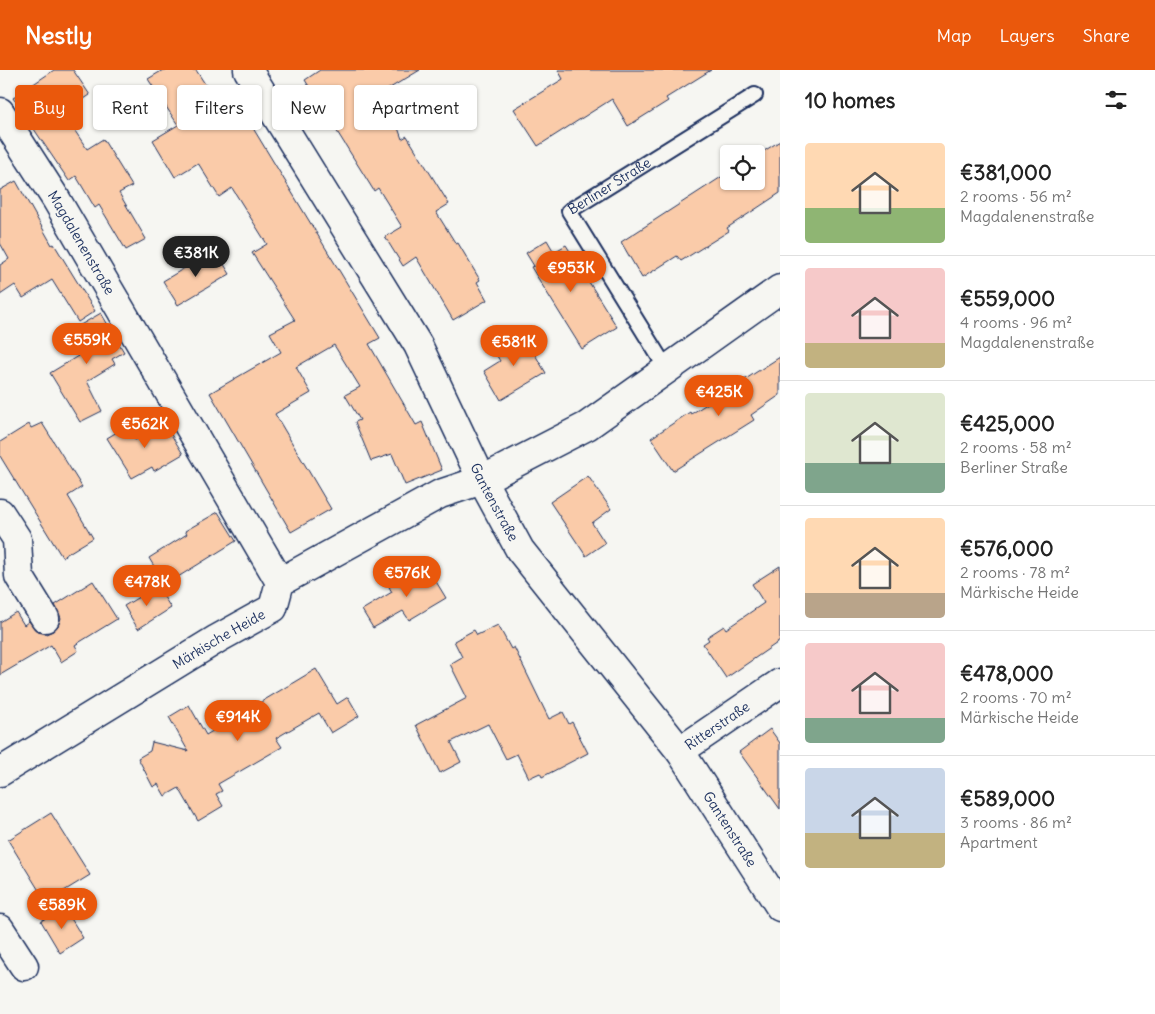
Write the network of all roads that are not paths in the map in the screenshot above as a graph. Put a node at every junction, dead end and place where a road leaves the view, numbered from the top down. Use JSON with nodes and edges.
{"nodes":[{"id":1,"x":248,"y":70,"type":"edge"},
{"id":2,"x":755,"y":95,"type":"dead end"},
{"id":3,"x":0,"y":112,"type":"edge"},
{"id":4,"x":780,"y":289,"type":"edge"},
{"id":5,"x":666,"y":368,"type":"junction"},
{"id":6,"x":482,"y":480,"type":"junction"},
{"id":7,"x":0,"y":513,"type":"edge"},
{"id":8,"x":10,"y":582,"type":"edge"},
{"id":9,"x":280,"y":582,"type":"junction"},
{"id":10,"x":45,"y":618,"type":"dead end"},
{"id":11,"x":780,"y":683,"type":"edge"},
{"id":12,"x":680,"y":752,"type":"junction"},
{"id":13,"x":0,"y":772,"type":"edge"},
{"id":14,"x":780,"y":907,"type":"edge"},
{"id":15,"x":0,"y":929,"type":"edge"},
{"id":16,"x":24,"y":966,"type":"dead end"}],
"edges":[{"from":1,"to":6,"type":"street","name":"Gantenstraße"},
{"from":2,"to":5,"type":"lane","name":"Berliner Straße"},
{"from":3,"to":9,"type":"street","name":"Magdalenenstraße"},
{"from":4,"to":5,"type":"street"},
{"from":5,"to":6,"type":"street"},
{"from":6,"to":9,"type":"street"},
{"from":6,"to":12,"type":"street","name":"Gantenstraße"},
{"from":7,"to":8,"type":"street"},
{"from":8,"to":10,"type":"street"},
{"from":9,"to":13,"type":"street","name":"Märkische Heide"},
{"from":11,"to":12,"type":"street","name":"Ritterstraße"},
{"from":12,"to":14,"type":"street","name":"Gantenstraße"},
{"from":15,"to":16,"type":"street"}]}
